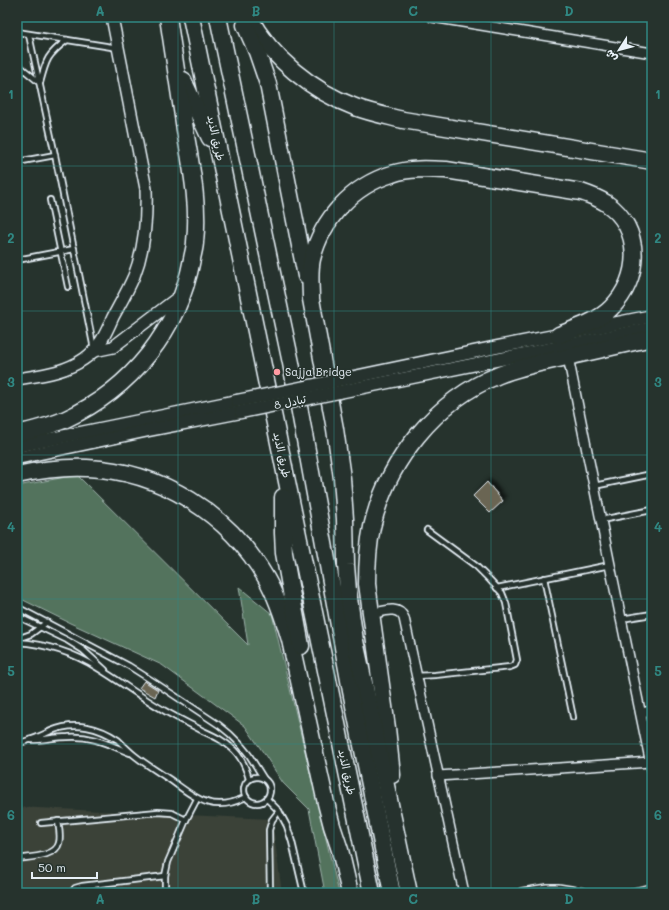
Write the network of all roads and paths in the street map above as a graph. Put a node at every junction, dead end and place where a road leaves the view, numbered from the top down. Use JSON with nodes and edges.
{"nodes":[{"id":1,"x":112,"y":17,"type":"edge"},
{"id":2,"x":168,"y":17,"type":"edge"},
{"id":3,"x":191,"y":17,"type":"edge"},
{"id":4,"x":218,"y":17,"type":"edge"},
{"id":5,"x":242,"y":17,"type":"edge"},
{"id":6,"x":249,"y":17,"type":"edge"},
{"id":7,"x":432,"y":17,"type":"edge"},
{"id":8,"x":17,"y":32,"type":"edge"},
{"id":9,"x":29,"y":35,"type":"junction"},
{"id":10,"x":67,"y":40,"type":"junction"},
{"id":11,"x":119,"y":48,"type":"junction"},
{"id":12,"x":652,"y":52,"type":"edge"},
{"id":13,"x":174,"y":60,"type":"junction"},
{"id":14,"x":17,"y":64,"type":"edge"},
{"id":15,"x":40,"y":83,"type":"junction"},
{"id":16,"x":56,"y":155,"type":"junction"},
{"id":17,"x":652,"y":161,"type":"edge"},
{"id":18,"x":17,"y":162,"type":"edge"},
{"id":19,"x":221,"y":162,"type":"junction"},
{"id":20,"x":50,"y":200,"type":"dead end"},
{"id":21,"x":74,"y":249,"type":"junction"},
{"id":22,"x":61,"y":252,"type":"junction"},
{"id":23,"x":17,"y":260,"type":"edge"},
{"id":24,"x":68,"y":287,"type":"dead end"},
{"id":25,"x":182,"y":294,"type":"junction"},
{"id":26,"x":311,"y":299,"type":"junction"},
{"id":27,"x":652,"y":316,"type":"edge"},
{"id":28,"x":652,"y":328,"type":"edge"},
{"id":29,"x":560,"y":335,"type":"junction"},
{"id":30,"x":652,"y":338,"type":"edge"},
{"id":31,"x":94,"y":351,"type":"junction"},
{"id":32,"x":568,"y":357,"type":"junction"},
{"id":33,"x":17,"y":379,"type":"edge"},
{"id":34,"x":337,"y":386,"type":"junction"},
{"id":35,"x":239,"y":407,"type":"junction"},
{"id":36,"x":17,"y":434,"type":"edge"},
{"id":37,"x":17,"y":446,"type":"edge"},
{"id":38,"x":17,"y":458,"type":"edge"},
{"id":39,"x":284,"y":469,"type":"junction"},
{"id":40,"x":652,"y":474,"type":"edge"},
{"id":41,"x":17,"y":475,"type":"edge"},
{"id":42,"x":594,"y":486,"type":"junction"},
{"id":43,"x":652,"y":510,"type":"edge"},
{"id":44,"x":601,"y":520,"type":"junction"},
{"id":45,"x":427,"y":530,"type":"dead end"},
{"id":46,"x":610,"y":565,"type":"junction"},
{"id":47,"x":544,"y":578,"type":"junction"},
{"id":48,"x":497,"y":588,"type":"junction"},
{"id":49,"x":17,"y":607,"type":"edge"},
{"id":50,"x":371,"y":614,"type":"junction"},
{"id":51,"x":652,"y":614,"type":"edge"},
{"id":52,"x":17,"y":616,"type":"edge"},
{"id":53,"x":621,"y":619,"type":"junction"},
{"id":54,"x":47,"y":622,"type":"junction"},
{"id":55,"x":40,"y":628,"type":"junction"},
{"id":56,"x":17,"y":641,"type":"edge"},
{"id":57,"x":416,"y":676,"type":"junction"},
{"id":58,"x":111,"y":677,"type":"junction"},
{"id":59,"x":652,"y":711,"type":"edge"},
{"id":60,"x":641,"y":713,"type":"junction"},
{"id":61,"x":574,"y":716,"type":"dead end"},
{"id":62,"x":29,"y":740,"type":"junction"},
{"id":63,"x":17,"y":743,"type":"edge"},
{"id":64,"x":133,"y":754,"type":"junction"},
{"id":65,"x":651,"y":766,"type":"edge"},
{"id":66,"x":438,"y":776,"type":"junction"},
{"id":67,"x":249,"y":779,"type":"junction"},
{"id":68,"x":264,"y":779,"type":"junction"},
{"id":69,"x":246,"y":797,"type":"junction"},
{"id":70,"x":197,"y":799,"type":"junction"},
{"id":71,"x":267,"y":799,"type":"junction"},
{"id":72,"x":279,"y":811,"type":"junction"},
{"id":73,"x":186,"y":820,"type":"junction"},
{"id":74,"x":58,"y":821,"type":"junction"},
{"id":75,"x":41,"y":823,"type":"dead end"},
{"id":76,"x":340,"y":850,"type":"junction"},
{"id":77,"x":401,"y":858,"type":"junction"},
{"id":78,"x":17,"y":859,"type":"edge"},
{"id":79,"x":164,"y":876,"type":"junction"},
{"id":80,"x":652,"y":889,"type":"edge"},
{"id":81,"x":72,"y":893,"type":"edge"},
{"id":82,"x":165,"y":893,"type":"edge"},
{"id":83,"x":270,"y":893,"type":"edge"},
{"id":84,"x":304,"y":893,"type":"edge"},
{"id":85,"x":350,"y":893,"type":"edge"},
{"id":86,"x":372,"y":893,"type":"edge"},
{"id":87,"x":392,"y":893,"type":"edge"},
{"id":88,"x":409,"y":893,"type":"edge"},
{"id":89,"x":464,"y":893,"type":"edge"},
{"id":90,"x":522,"y":893,"type":"edge"},
{"id":91,"x":583,"y":893,"type":"edge"},
{"id":92,"x":634,"y":893,"type":"edge"}],
"edges":[{"from":1,"to":11,"type":"street"},
{"from":2,"to":13,"type":"highway"},
{"from":3,"to":19,"type":"highway","name":"طريق الذيد"},
{"from":4,"to":87,"type":"highway","name":"طريق الذيد"},
{"from":5,"to":26,"type":"highway"},
{"from":6,"to":17,"type":"highway"},
{"from":7,"to":12,"type":"street"},
{"from":8,"to":9,"type":"lane"},
{"from":9,"to":10,"type":"lane"},
{"from":9,"to":15,"type":"lane"},
{"from":10,"to":11,"type":"lane"},
{"from":10,"to":15,"type":"lane"},
{"from":11,"to":31,"type":"street"},
{"from":13,"to":19,"type":"highway"},
{"from":13,"to":25,"type":"highway"},
{"from":14,"to":15,"type":"lane"},
{"from":15,"to":16,"type":"lane"},
{"from":16,"to":18,"type":"lane"},
{"from":16,"to":21,"type":"lane"},
{"from":19,"to":39,"type":"highway","name":"طريق الذيد"},
{"from":20,"to":22,"type":"lane"},
{"from":21,"to":22,"type":"lane"},
{"from":21,"to":31,"type":"lane"},
{"from":22,"to":23,"type":"lane"},
{"from":22,"to":24,"type":"lane"},
{"from":25,"to":31,"type":"street"},
{"from":25,"to":36,"type":"highway"},
{"from":26,"to":29,"type":"highway"},
{"from":26,"to":77,"type":"highway"},
{"from":27,"to":29,"type":"main road"},
{"from":28,"to":34,"type":"main road"},
{"from":29,"to":34,"type":"main road"},
{"from":30,"to":32,"type":"highway"},
{"from":31,"to":33,"type":"street"},
{"from":32,"to":42,"type":"street"},
{"from":32,"to":50,"type":"highway"},
{"from":34,"to":35,"type":"main road","name":"تبادل 8","bridge":true},
{"from":35,"to":37,"type":"main road"},
{"from":35,"to":38,"type":"main road"},
{"from":39,"to":76,"type":"highway"},
{"from":39,"to":86,"type":"highway","name":"طريق الذيد"},
{"from":40,"to":42,"type":"lane"},
{"from":41,"to":76,"type":"highway"},
{"from":42,"to":44,"type":"street"},
{"from":43,"to":44,"type":"lane"},
{"from":44,"to":46,"type":"street"},
{"from":45,"to":48,"type":"lane"},
{"from":46,"to":47,"type":"lane"},
{"from":46,"to":53,"type":"street"},
{"from":47,"to":48,"type":"lane"},
{"from":47,"to":61,"type":"lane"},
{"from":48,"to":57,"type":"lane"},
{"from":49,"to":54,"type":"lane"},
{"from":50,"to":57,"type":"street"},
{"from":50,"to":77,"type":"highway"},
{"from":51,"to":53,"type":"lane"},
{"from":52,"to":55,"type":"lane"},
{"from":53,"to":60,"type":"street"},
{"from":54,"to":55,"type":"lane"},
{"from":54,"to":68,"type":"lane"},
{"from":55,"to":56,"type":"lane"},
{"from":55,"to":58,"type":"lane"},
{"from":56,"to":58,"type":"lane"},
{"from":57,"to":66,"type":"street"},
{"from":58,"to":67,"type":"lane"},
{"from":59,"to":60,"type":"street"},
{"from":60,"to":65,"type":"street"},
{"from":62,"to":63,"type":"lane"},
{"from":62,"to":64,"type":"lane"},
{"from":62,"to":64,"type":"lane"},
{"from":64,"to":70,"type":"lane"},
{"from":65,"to":66,"type":"street"},
{"from":66,"to":89,"type":"street"},
{"from":67,"to":68,"type":"lane"},
{"from":67,"to":69,"type":"lane"},
{"from":68,"to":71,"type":"lane"},
{"from":69,"to":70,"type":"lane"},
{"from":69,"to":71,"type":"lane"},
{"from":70,"to":73,"type":"lane"},
{"from":71,"to":72,"type":"lane"},
{"from":72,"to":83,"type":"lane"},
{"from":72,"to":84,"type":"lane"},
{"from":73,"to":74,"type":"lane"},
{"from":73,"to":79,"type":"lane"},
{"from":74,"to":75,"type":"lane"},
{"from":74,"to":78,"type":"lane"},
{"from":76,"to":85,"type":"highway"},
{"from":77,"to":88,"type":"highway"},
{"from":79,"to":81,"type":"lane"},
{"from":79,"to":82,"type":"lane"},
{"from":80,"to":92,"type":"street"},
{"from":90,"to":91,"type":"street"}]}
